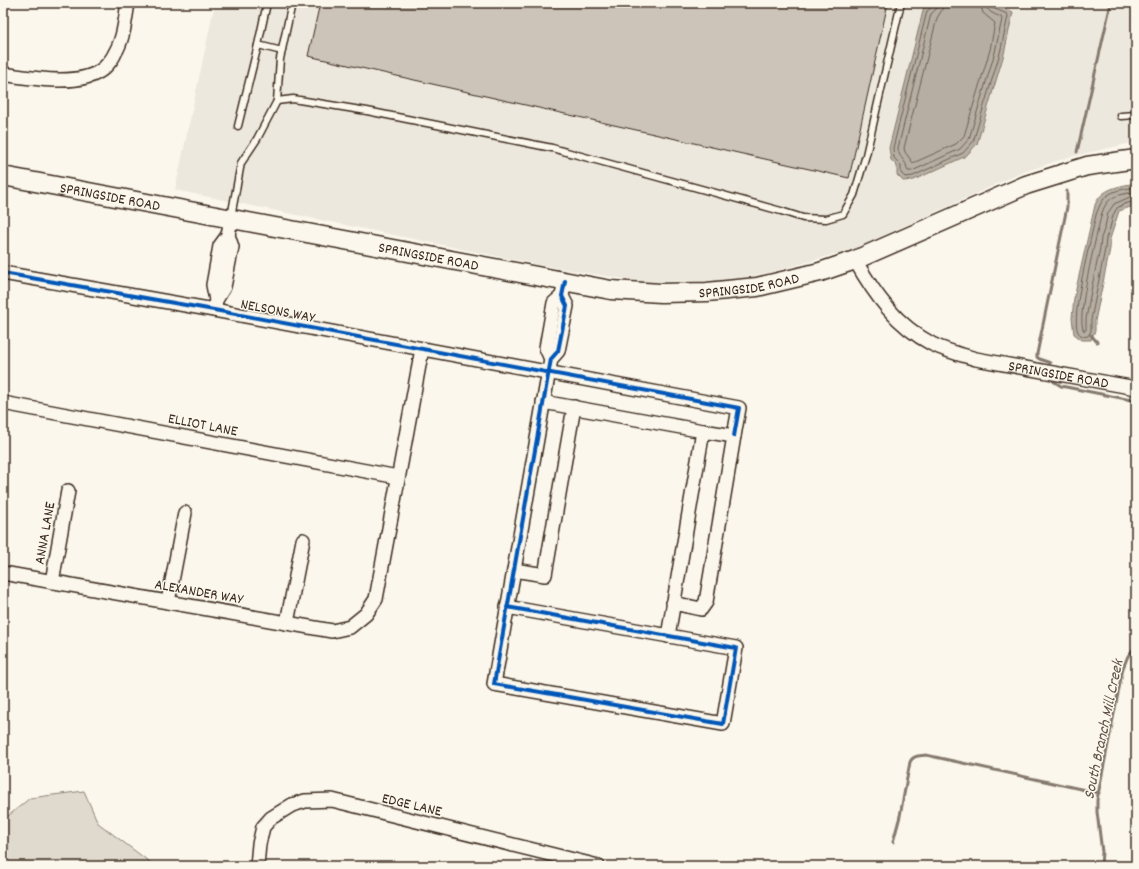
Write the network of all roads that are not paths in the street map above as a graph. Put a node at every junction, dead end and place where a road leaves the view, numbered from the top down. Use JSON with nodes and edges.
{"nodes":[{"id":1,"x":128,"y":3,"type":"edge"},
{"id":2,"x":267,"y":3,"type":"edge"},
{"id":3,"x":292,"y":3,"type":"edge"},
{"id":4,"x":901,"y":3,"type":"edge"},
{"id":5,"x":258,"y":45,"type":"junction"},
{"id":6,"x":282,"y":51,"type":"junction"},
{"id":7,"x":3,"y":74,"type":"edge"},
{"id":8,"x":278,"y":101,"type":"junction"},
{"id":9,"x":1136,"y":115,"type":"edge"},
{"id":10,"x":1121,"y":116,"type":"dead end"},
{"id":11,"x":238,"y":126,"type":"dead end"},
{"id":12,"x":1136,"y":159,"type":"edge"},
{"id":13,"x":3,"y":176,"type":"edge"},
{"id":14,"x":229,"y":227,"type":"junction"},
{"id":15,"x":855,"y":260,"type":"junction"},
{"id":16,"x":3,"y":273,"type":"edge"},
{"id":17,"x":564,"y":289,"type":"junction"},
{"id":18,"x":215,"y":305,"type":"junction"},
{"id":19,"x":422,"y":349,"type":"junction"},
{"id":20,"x":550,"y":366,"type":"junction"},
{"id":21,"x":1136,"y":388,"type":"edge"},
{"id":22,"x":544,"y":402,"type":"junction"},
{"id":23,"x":3,"y":403,"type":"edge"},
{"id":24,"x":574,"y":407,"type":"junction"},
{"id":25,"x":703,"y":431,"type":"junction"},
{"id":26,"x":734,"y":436,"type":"junction"},
{"id":27,"x":398,"y":477,"type":"junction"},
{"id":28,"x":68,"y":491,"type":"dead end"},
{"id":29,"x":185,"y":513,"type":"dead end"},
{"id":30,"x":303,"y":540,"type":"dead end"},
{"id":31,"x":514,"y":570,"type":"junction"},
{"id":32,"x":3,"y":573,"type":"edge"},
{"id":33,"x":52,"y":582,"type":"junction"},
{"id":34,"x":168,"y":602,"type":"junction"},
{"id":35,"x":673,"y":603,"type":"junction"},
{"id":36,"x":507,"y":608,"type":"junction"},
{"id":37,"x":287,"y":623,"type":"junction"},
{"id":38,"x":668,"y":636,"type":"junction"},
{"id":39,"x":257,"y":866,"type":"edge"},
{"id":40,"x":598,"y":866,"type":"edge"}],
"edges":[{"from":1,"to":7,"type":"street"},
{"from":2,"to":5,"type":"lane"},
{"from":3,"to":6,"type":"lane"},
{"from":4,"to":8,"type":"lane"},
{"from":5,"to":6,"type":"lane"},
{"from":5,"to":11,"type":"lane"},
{"from":6,"to":8,"type":"lane"},
{"from":8,"to":14,"type":"lane"},
{"from":9,"to":10,"type":"lane"},
{"from":12,"to":15,"type":"main road","name":"SPRINGSIDE ROAD"},
{"from":13,"to":14,"type":"main road","name":"SPRINGSIDE ROAD"},
{"from":14,"to":17,"type":"main road","name":"SPRINGSIDE ROAD"},
{"from":14,"to":18,"type":"street"},
{"from":15,"to":17,"type":"main road","name":"SPRINGSIDE ROAD"},
{"from":15,"to":21,"type":"street","name":"SPRINGSIDE ROAD"},
{"from":16,"to":18,"type":"street","name":"NELSONS WAY"},
{"from":17,"to":20,"type":"street"},
{"from":18,"to":19,"type":"street","name":"NELSONS WAY"},
{"from":19,"to":20,"type":"street","name":"NELSONS WAY"},
{"from":19,"to":27,"type":"street"},
{"from":20,"to":22,"type":"street"},
{"from":20,"to":26,"type":"street","name":"NELSONS WAY"},
{"from":22,"to":24,"type":"street"},
{"from":22,"to":31,"type":"street"},
{"from":23,"to":27,"type":"street","name":"ELLIOT LANE"},
{"from":24,"to":25,"type":"street"},
{"from":24,"to":31,"type":"street"},
{"from":25,"to":26,"type":"street"},
{"from":25,"to":35,"type":"street"},
{"from":26,"to":35,"type":"street"},
{"from":27,"to":37,"type":"street","name":"ALEXANDER WAY"},
{"from":28,"to":33,"type":"street","name":"ANNA LANE"},
{"from":29,"to":34,"type":"street"},
{"from":30,"to":37,"type":"street"},
{"from":31,"to":36,"type":"street"},
{"from":32,"to":33,"type":"street","name":"ALEXANDER WAY"},
{"from":33,"to":34,"type":"street","name":"ALEXANDER WAY"},
{"from":34,"to":37,"type":"street","name":"ALEXANDER WAY"},
{"from":35,"to":38,"type":"street"},
{"from":36,"to":38,"type":"street"},
{"from":36,"to":38,"type":"street"},
{"from":39,"to":40,"type":"street","name":"EDGE LANE"}]}
